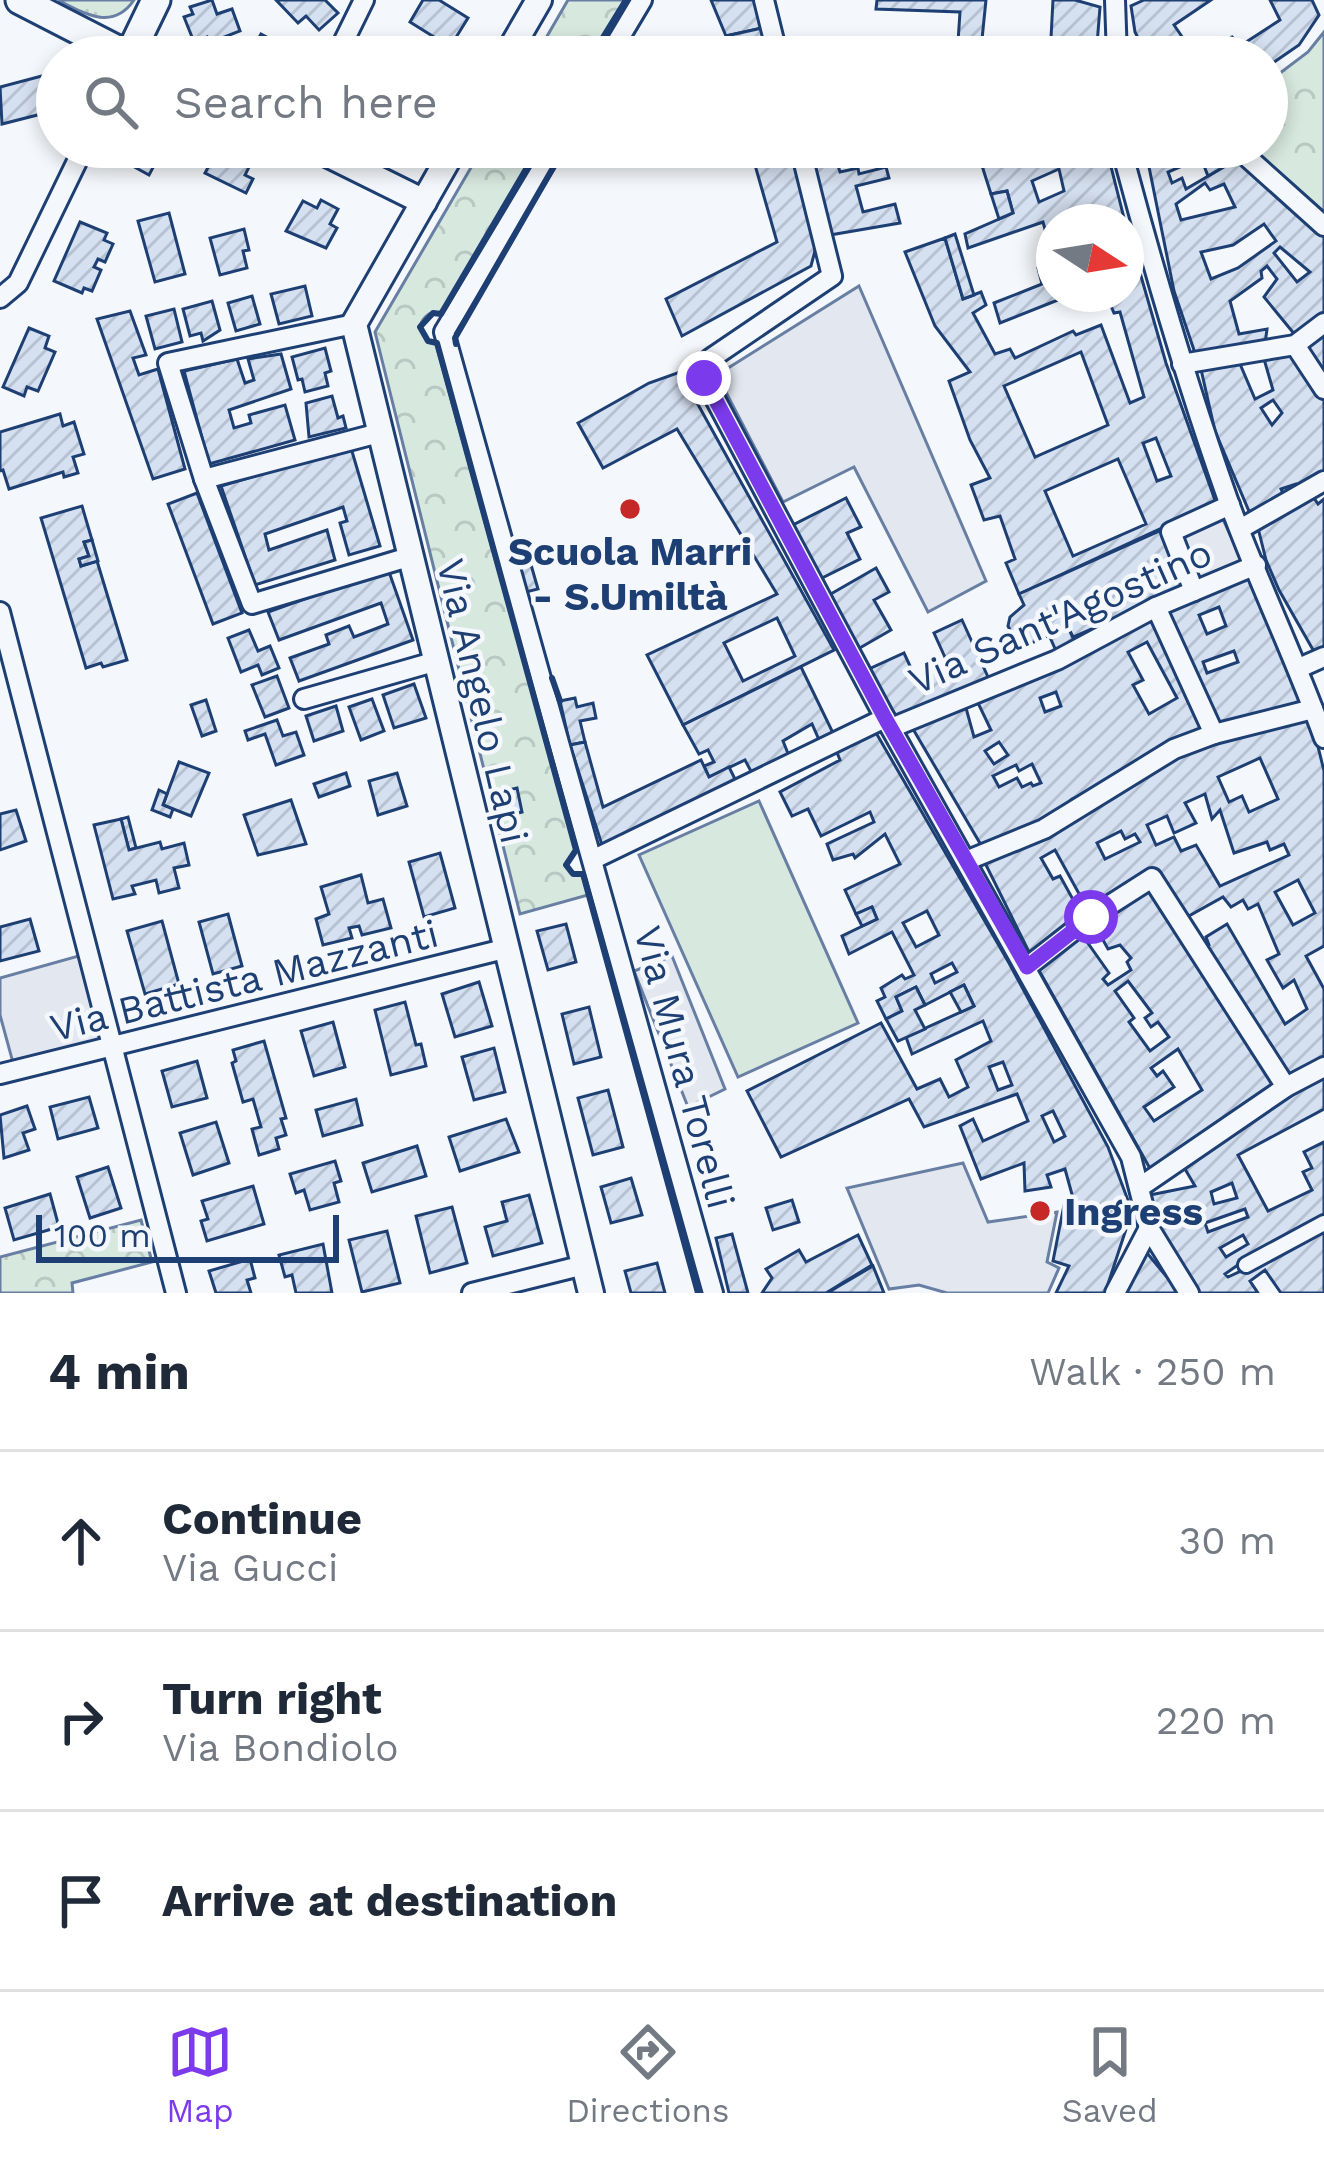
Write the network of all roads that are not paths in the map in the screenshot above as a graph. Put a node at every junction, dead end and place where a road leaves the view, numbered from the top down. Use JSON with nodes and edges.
{"nodes":[{"id":1,"x":20,"y":0,"type":"edge"},
{"id":2,"x":156,"y":0,"type":"edge"},
{"id":3,"x":364,"y":0,"type":"edge"},
{"id":4,"x":539,"y":0,"type":"edge"},
{"id":5,"x":642,"y":0,"type":"edge"},
{"id":6,"x":764,"y":0,"type":"edge"},
{"id":7,"x":1135,"y":0,"type":"edge"},
{"id":8,"x":1116,"y":6,"type":"edge"},
{"id":9,"x":89,"y":36,"type":"edge"},
{"id":10,"x":139,"y":36,"type":"edge"},
{"id":11,"x":346,"y":36,"type":"edge"},
{"id":12,"x":518,"y":36,"type":"edge"},
{"id":13,"x":621,"y":36,"type":"edge"},
{"id":14,"x":773,"y":36,"type":"edge"},
{"id":15,"x":1117,"y":36,"type":"edge"},
{"id":16,"x":74,"y":168,"type":"edge"},
{"id":17,"x":355,"y":168,"type":"edge"},
{"id":18,"x":443,"y":168,"type":"edge"},
{"id":19,"x":542,"y":168,"type":"edge"},
{"id":20,"x":805,"y":168,"type":"edge"},
{"id":21,"x":1127,"y":168,"type":"edge"},
{"id":22,"x":1259,"y":168,"type":"edge"},
{"id":23,"x":424,"y":202,"type":"junction"},
{"id":24,"x":1324,"y":226,"type":"edge"},
{"id":25,"x":0,"y":298,"type":"edge"},
{"id":26,"x":1324,"y":323,"type":"edge"},
{"id":27,"x":354,"y":324,"type":"junction"},
{"id":28,"x":1295,"y":345,"type":"junction"},
{"id":29,"x":1182,"y":364,"type":"junction"},
{"id":30,"x":1324,"y":389,"type":"edge"},
{"id":31,"x":379,"y":433,"type":"junction"},
{"id":32,"x":204,"y":479,"type":"junction"},
{"id":33,"x":1324,"y":481,"type":"edge"},
{"id":34,"x":1230,"y":505,"type":"junction"},
{"id":35,"x":1240,"y":529,"type":"junction"},
{"id":36,"x":412,"y":556,"type":"junction"},
{"id":37,"x":1256,"y":565,"type":"junction"},
{"id":38,"x":1194,"y":591,"type":"junction"},
{"id":39,"x":1156,"y":607,"type":"junction"},
{"id":40,"x":0,"y":612,"type":"edge"},
{"id":41,"x":1324,"y":657,"type":"edge"},
{"id":42,"x":437,"y":661,"type":"junction"},
{"id":43,"x":1299,"y":668,"type":"junction"},
{"id":44,"x":304,"y":699,"type":"dead end"},
{"id":45,"x":1313,"y":709,"type":"junction"},
{"id":46,"x":888,"y":723,"type":"junction"},
{"id":47,"x":1214,"y":734,"type":"junction"},
{"id":48,"x":1324,"y":738,"type":"edge"},
{"id":49,"x":594,"y":859,"type":"junction"},
{"id":50,"x":968,"y":860,"type":"junction"},
{"id":51,"x":504,"y":949,"type":"junction"},
{"id":52,"x":1027,"y":967,"type":"junction"},
{"id":53,"x":112,"y":1045,"type":"junction"},
{"id":54,"x":1324,"y":1067,"type":"edge"},
{"id":55,"x":0,"y":1074,"type":"edge"},
{"id":56,"x":1286,"y":1088,"type":"junction"},
{"id":57,"x":1140,"y":1187,"type":"junction"},
{"id":58,"x":1324,"y":1223,"type":"edge"},
{"id":59,"x":1149,"y":1228,"type":"junction"},
{"id":60,"x":584,"y":1264,"type":"junction"},
{"id":61,"x":1246,"y":1264,"type":"dead end"},
{"id":62,"x":176,"y":1293,"type":"edge"},
{"id":63,"x":472,"y":1293,"type":"edge"},
{"id":64,"x":591,"y":1293,"type":"edge"},
{"id":65,"x":713,"y":1293,"type":"edge"},
{"id":66,"x":1115,"y":1293,"type":"edge"},
{"id":67,"x":1189,"y":1293,"type":"edge"}],
"edges":[{"from":1,"to":9,"type":"main road"},
{"from":2,"to":10,"type":"main road"},
{"from":3,"to":11,"type":"street"},
{"from":4,"to":12,"type":"street"},
{"from":5,"to":13,"type":"street"},
{"from":6,"to":14,"type":"street"},
{"from":7,"to":8,"type":"street"},
{"from":8,"to":15,"type":"street"},
{"from":16,"to":25,"type":"street"},
{"from":17,"to":23,"type":"street"},
{"from":18,"to":23,"type":"street"},
{"from":19,"to":49,"type":"street","name":"Via Mura Torelli"},
{"from":20,"to":46,"type":"street"},
{"from":21,"to":29,"type":"street"},
{"from":22,"to":24,"type":"street"},
{"from":23,"to":27,"type":"street"},
{"from":26,"to":28,"type":"street"},
{"from":27,"to":31,"type":"street","name":"Via Angelo Lapi"},
{"from":27,"to":32,"type":"street"},
{"from":28,"to":29,"type":"street"},
{"from":28,"to":30,"type":"street"},
{"from":29,"to":34,"type":"street"},
{"from":31,"to":32,"type":"street"},
{"from":31,"to":36,"type":"street","name":"Via Angelo Lapi"},
{"from":32,"to":36,"type":"street"},
{"from":33,"to":35,"type":"street"},
{"from":34,"to":35,"type":"street"},
{"from":34,"to":38,"type":"street"},
{"from":35,"to":37,"type":"street"},
{"from":36,"to":42,"type":"street","name":"Via Angelo Lapi"},
{"from":37,"to":38,"type":"street","name":"Via Sant'Agostino"},
{"from":37,"to":43,"type":"street"},
{"from":38,"to":39,"type":"street","name":"Via Sant'Agostino"},
{"from":39,"to":46,"type":"street","name":"Via Sant'Agostino"},
{"from":39,"to":47,"type":"street"},
{"from":40,"to":53,"type":"street"},
{"from":41,"to":43,"type":"street"},
{"from":42,"to":44,"type":"street"},
{"from":42,"to":51,"type":"street","name":"Via Angelo Lapi"},
{"from":43,"to":45,"type":"street"},
{"from":45,"to":47,"type":"street"},
{"from":45,"to":48,"type":"street"},
{"from":46,"to":49,"type":"street","name":"Via Sant'Agostino"},
{"from":46,"to":50,"type":"street"},
{"from":47,"to":50,"type":"street"},
{"from":49,"to":65,"type":"street","name":"Via Mura Torelli"},
{"from":50,"to":52,"type":"street"},
{"from":51,"to":53,"type":"street","name":"Via Battista Mazzanti"},
{"from":51,"to":60,"type":"street","name":"Via Angelo Lapi"},
{"from":52,"to":56,"type":"street"},
{"from":52,"to":57,"type":"street"},
{"from":53,"to":55,"type":"street","name":"Via Battista Mazzanti"},
{"from":53,"to":62,"type":"street"},
{"from":54,"to":56,"type":"street"},
{"from":56,"to":57,"type":"street"},
{"from":57,"to":59,"type":"street"},
{"from":58,"to":61,"type":"street"},
{"from":59,"to":66,"type":"street"},
{"from":59,"to":67,"type":"street"},
{"from":60,"to":63,"type":"street"},
{"from":60,"to":64,"type":"street","name":"Via Angelo Lapi"}]}
